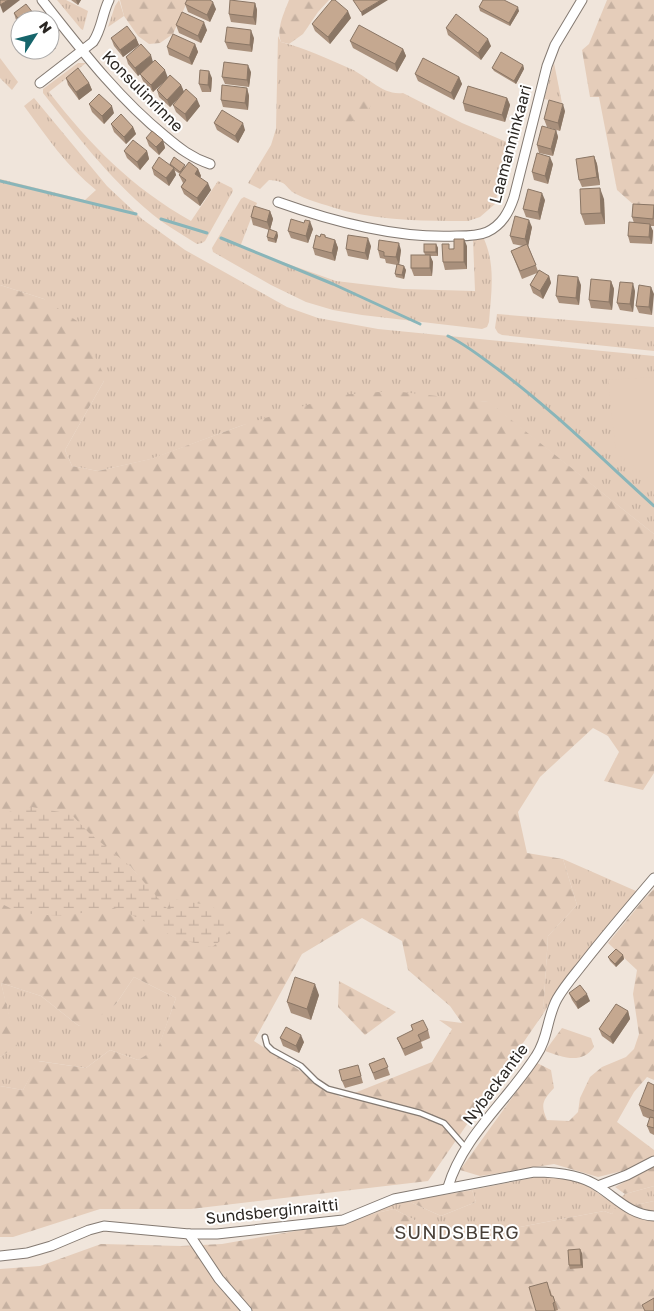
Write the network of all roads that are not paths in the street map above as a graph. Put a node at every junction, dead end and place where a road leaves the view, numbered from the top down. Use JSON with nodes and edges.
{"nodes":[{"id":1,"x":42,"y":0,"type":"edge"},
{"id":2,"x":109,"y":0,"type":"edge"},
{"id":3,"x":582,"y":0,"type":"edge"},
{"id":4,"x":83,"y":52,"type":"junction"},
{"id":5,"x":40,"y":83,"type":"dead end"},
{"id":6,"x":210,"y":164,"type":"dead end"},
{"id":7,"x":278,"y":202,"type":"dead end"},
{"id":8,"x":654,"y":878,"type":"edge"},
{"id":9,"x":265,"y":1036,"type":"dead end"},
{"id":10,"x":465,"y":1147,"type":"junction"},
{"id":11,"x":654,"y":1161,"type":"edge"},
{"id":12,"x":598,"y":1186,"type":"junction"},
{"id":13,"x":448,"y":1187,"type":"junction"},
{"id":14,"x":654,"y":1216,"type":"edge"},
{"id":15,"x":189,"y":1234,"type":"junction"},
{"id":16,"x":0,"y":1256,"type":"edge"},
{"id":17,"x":247,"y":1311,"type":"edge"}],
"edges":[{"from":1,"to":4,"type":"street","name":"Konsulinrinne"},
{"from":2,"to":4,"type":"street"},
{"from":3,"to":7,"type":"street","name":"Laamanninkaari"},
{"from":4,"to":5,"type":"street"},
{"from":4,"to":6,"type":"street","name":"Konsulinrinne"},
{"from":8,"to":10,"type":"street","name":"Nybackantie"},
{"from":9,"to":10,"type":"lane"},
{"from":10,"to":13,"type":"street","name":"Nybackantie"},
{"from":11,"to":12,"type":"street"},
{"from":12,"to":13,"type":"street","name":"Sundsberginraitti"},
{"from":12,"to":14,"type":"street","name":"Sundsberginraitti"},
{"from":13,"to":15,"type":"street","name":"Sundsberginraitti"},
{"from":15,"to":16,"type":"street","name":"Sundsberginraitti"},
{"from":15,"to":17,"type":"street"}]}
